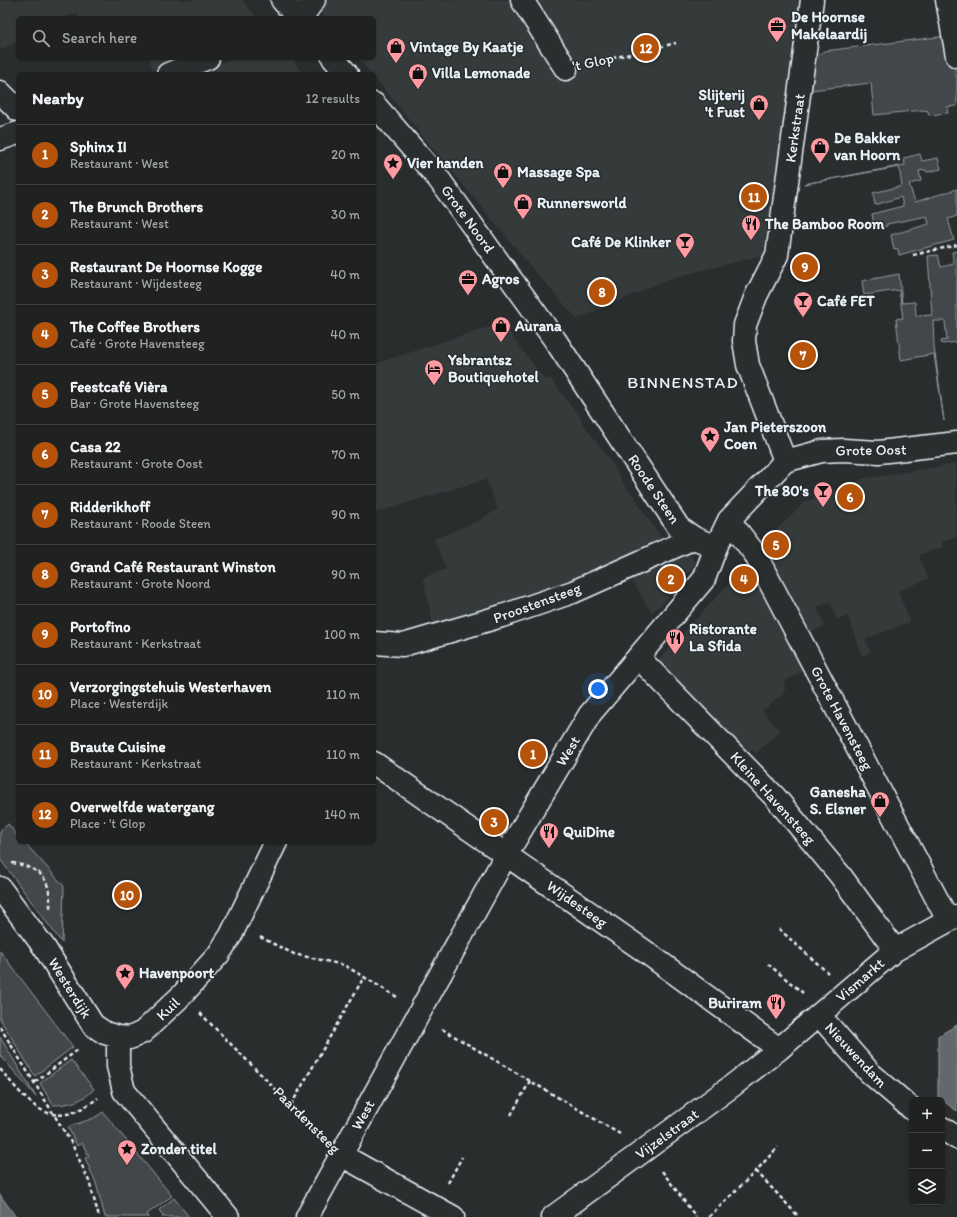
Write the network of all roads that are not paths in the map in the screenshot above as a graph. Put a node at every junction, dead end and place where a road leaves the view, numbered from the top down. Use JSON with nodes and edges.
{"nodes":[{"id":1,"x":282,"y":0,"type":"edge"},
{"id":2,"x":314,"y":0,"type":"edge"},
{"id":3,"x":522,"y":0,"type":"edge"},
{"id":4,"x":812,"y":0,"type":"edge"},
{"id":5,"x":947,"y":0,"type":"edge"},
{"id":6,"x":298,"y":16,"type":"edge"},
{"id":7,"x":302,"y":16,"type":"edge"},
{"id":8,"x":957,"y":56,"type":"edge"},
{"id":9,"x":203,"y":60,"type":"edge"},
{"id":10,"x":335,"y":60,"type":"edge"},
{"id":11,"x":566,"y":69,"type":"road end"},
{"id":12,"x":173,"y":72,"type":"edge"},
{"id":13,"x":345,"y":72,"type":"edge"},
{"id":14,"x":0,"y":92,"type":"edge"},
{"id":15,"x":376,"y":106,"type":"edge"},
{"id":16,"x":16,"y":108,"type":"edge"},
{"id":17,"x":16,"y":134,"type":"edge"},
{"id":18,"x":0,"y":139,"type":"edge"},
{"id":19,"x":554,"y":340,"type":"joint"},
{"id":20,"x":957,"y":443,"type":"edge"},
{"id":21,"x":785,"y":460,"type":"junction"},
{"id":22,"x":729,"y":520,"type":"junction"},
{"id":23,"x":694,"y":538,"type":"junction"},
{"id":24,"x":716,"y":547,"type":"junction"},
{"id":25,"x":376,"y":643,"type":"edge"},
{"id":26,"x":638,"y":657,"type":"junction"},
{"id":27,"x":376,"y":763,"type":"edge"},
{"id":28,"x":275,"y":844,"type":"edge"},
{"id":29,"x":506,"y":855,"type":"junction"},
{"id":30,"x":0,"y":888,"type":"edge"},
{"id":31,"x":953,"y":918,"type":"edge"},
{"id":32,"x":895,"y":950,"type":"junction"},
{"id":33,"x":819,"y":1015,"type":"junction"},
{"id":34,"x":118,"y":1037,"type":"junction"},
{"id":35,"x":779,"y":1049,"type":"junction"},
{"id":36,"x":909,"y":1106,"type":"edge"},
{"id":37,"x":945,"y":1130,"type":"edge"},
{"id":38,"x":957,"y":1138,"type":"edge"},
{"id":39,"x":341,"y":1155,"type":"junction"},
{"id":40,"x":228,"y":1217,"type":"edge"},
{"id":41,"x":307,"y":1217,"type":"edge"},
{"id":42,"x":452,"y":1217,"type":"edge"},
{"id":43,"x":553,"y":1217,"type":"edge"}],
"edges":[{"from":1,"to":6,"type":"street"},
{"from":2,"to":7,"type":"street"},
{"from":3,"to":11,"type":"street","name":"'t Glop"},
{"from":4,"to":21,"type":"street","name":"Kerkstraat"},
{"from":5,"to":8,"type":"street"},
{"from":9,"to":12,"type":"street"},
{"from":10,"to":13,"type":"street"},
{"from":14,"to":16,"type":"street"},
{"from":15,"to":19,"type":"street","name":"Grote Noord"},
{"from":17,"to":18,"type":"street"},
{"from":19,"to":23,"type":"street","name":"Roode Steen"},
{"from":20,"to":21,"type":"street","name":"Grote Oost"},
{"from":21,"to":22,"type":"street"},
{"from":22,"to":24,"type":"street"},
{"from":22,"to":31,"type":"street","name":"Grote Havensteeg"},
{"from":23,"to":24,"type":"street","name":"Roode Steen"},
{"from":23,"to":25,"type":"street","name":"Proostensteeg"},
{"from":24,"to":26,"type":"street","name":"West"},
{"from":26,"to":29,"type":"street","name":"West"},
{"from":26,"to":32,"type":"street","name":"Kleine Havensteeg"},
{"from":27,"to":29,"type":"street","name":"Wijdesteeg"},
{"from":28,"to":34,"type":"street","name":"Kuil"},
{"from":29,"to":35,"type":"street","name":"Wijdesteeg"},
{"from":29,"to":39,"type":"street","name":"West"},
{"from":30,"to":34,"type":"street","name":"Westerdijk"},
{"from":31,"to":32,"type":"street","name":"Vismarkt"},
{"from":32,"to":33,"type":"street","name":"Vismarkt"},
{"from":33,"to":35,"type":"street","name":"Vismarkt"},
{"from":33,"to":36,"type":"street","name":"Nieuwendam"},
{"from":34,"to":40,"type":"street"},
{"from":35,"to":43,"type":"street","name":"Vijzelstraat"},
{"from":37,"to":38,"type":"street"},
{"from":39,"to":41,"type":"street","name":"West"},
{"from":39,"to":42,"type":"street","name":"Paardensteeg"}]}
